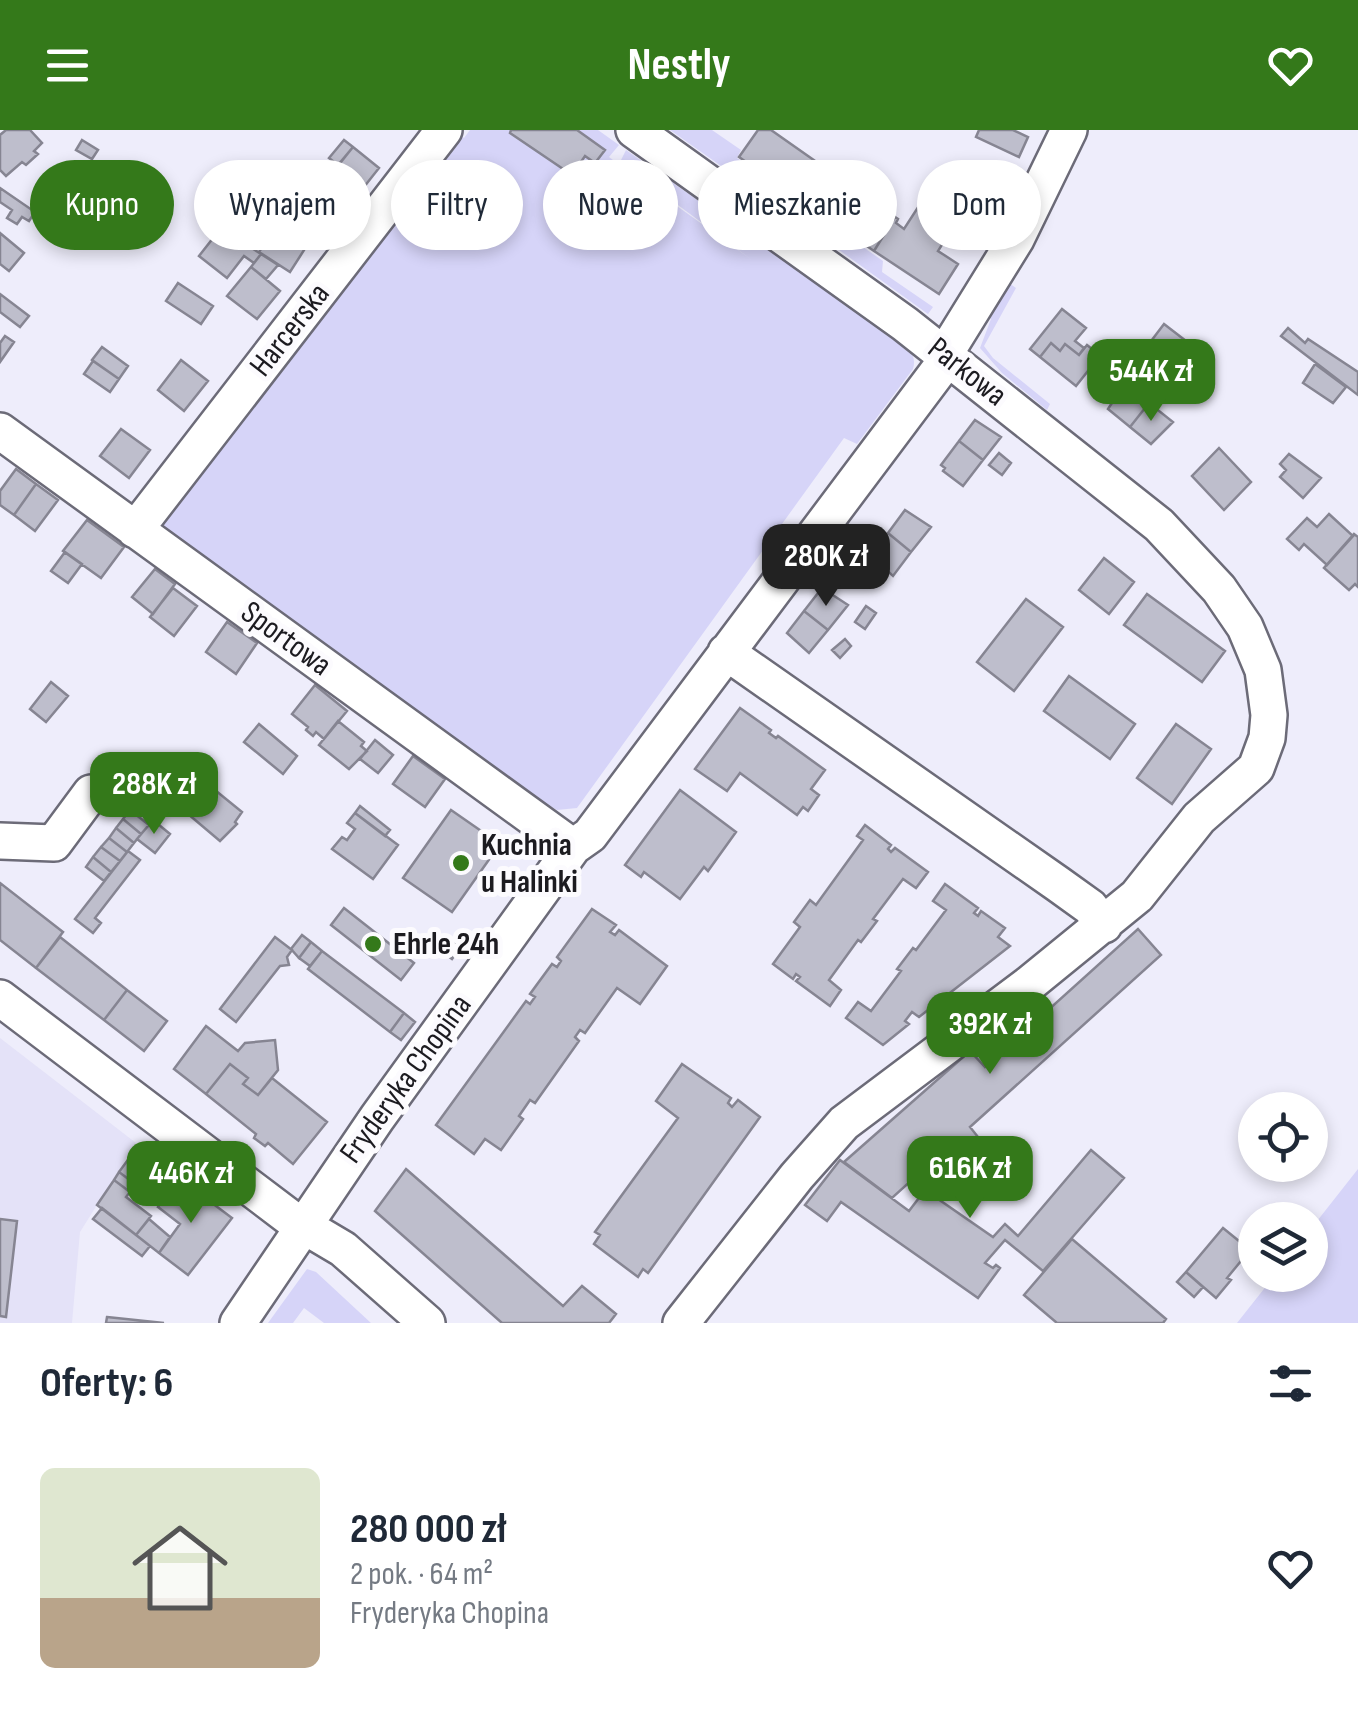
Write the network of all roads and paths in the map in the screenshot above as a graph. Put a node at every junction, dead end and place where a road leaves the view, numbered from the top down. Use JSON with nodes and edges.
{"nodes":[{"id":1,"x":444,"y":130,"type":"edge"},
{"id":2,"x":634,"y":130,"type":"edge"},
{"id":3,"x":1069,"y":130,"type":"edge"},
{"id":4,"x":946,"y":355,"type":"junction"},
{"id":5,"x":0,"y":431,"type":"edge"},
{"id":6,"x":135,"y":530,"type":"junction"},
{"id":7,"x":726,"y":652,"type":"junction"},
{"id":8,"x":92,"y":793,"type":"dead end"},
{"id":9,"x":0,"y":841,"type":"edge"},
{"id":10,"x":573,"y":847,"type":"junction"},
{"id":11,"x":1104,"y":925,"type":"junction"},
{"id":12,"x":0,"y":998,"type":"edge"},
{"id":13,"x":302,"y":1225,"type":"junction"},
{"id":14,"x":238,"y":1323,"type":"edge"},
{"id":15,"x":426,"y":1323,"type":"edge"},
{"id":16,"x":681,"y":1323,"type":"edge"}],
"edges":[{"from":1,"to":6,"type":"street","name":"Harcerska"},
{"from":2,"to":4,"type":"street","name":"Parkowa"},
{"from":3,"to":4,"type":"street","name":"Fryderyka Chopina"},
{"from":4,"to":7,"type":"street","name":"Fryderyka Chopina"},
{"from":4,"to":11,"type":"street","name":"Parkowa"},
{"from":5,"to":6,"type":"street","name":"Sportowa"},
{"from":6,"to":10,"type":"street","name":"Sportowa"},
{"from":7,"to":10,"type":"street","name":"Fryderyka Chopina"},
{"from":7,"to":11,"type":"street"},
{"from":8,"to":9,"type":"street"},
{"from":10,"to":13,"type":"street","name":"Fryderyka Chopina"},
{"from":11,"to":16,"type":"street"},
{"from":12,"to":13,"type":"street"},
{"from":13,"to":14,"type":"street","name":"Fryderyka Chopina"},
{"from":13,"to":15,"type":"street"}]}
